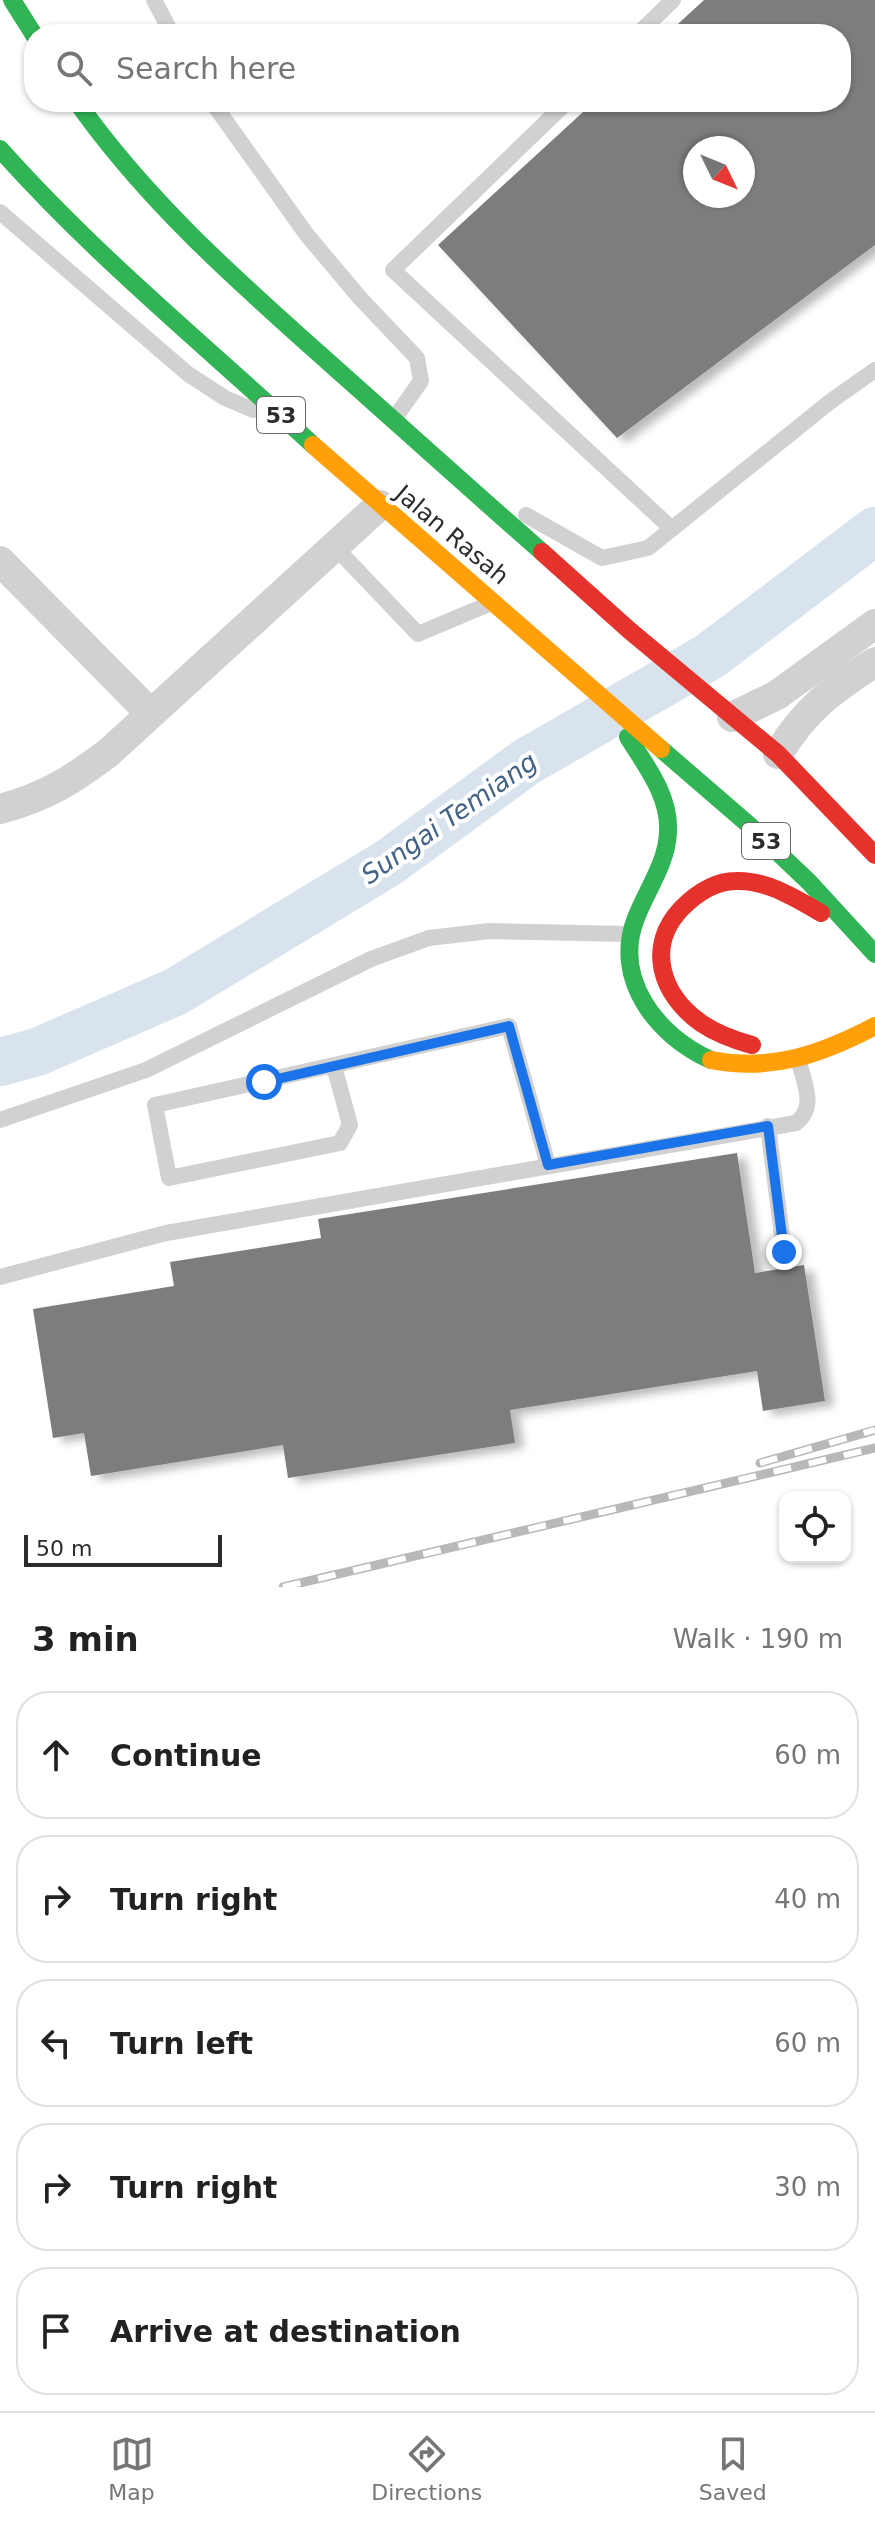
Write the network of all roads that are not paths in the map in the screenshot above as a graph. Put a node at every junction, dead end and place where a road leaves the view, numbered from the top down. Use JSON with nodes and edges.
{"nodes":[{"id":1,"x":12,"y":0,"type":"edge"},
{"id":2,"x":154,"y":0,"type":"edge"},
{"id":3,"x":673,"y":0,"type":"edge"},
{"id":4,"x":27,"y":24,"type":"edge"},
{"id":5,"x":167,"y":24,"type":"edge"},
{"id":6,"x":648,"y":24,"type":"edge"},
{"id":7,"x":84,"y":112,"type":"edge"},
{"id":8,"x":219,"y":112,"type":"edge"},
{"id":9,"x":557,"y":112,"type":"edge"},
{"id":10,"x":0,"y":149,"type":"edge"},
{"id":11,"x":2,"y":216,"type":"edge"},
{"id":12,"x":875,"y":370,"type":"edge"},
{"id":13,"x":394,"y":420,"type":"junction"},
{"id":14,"x":298,"y":431,"type":"junction"},
{"id":15,"x":456,"y":476,"type":"junction"},
{"id":16,"x":380,"y":505,"type":"junction"},
{"id":17,"x":672,"y":529,"type":"junction"},
{"id":18,"x":335,"y":547,"type":"junction"},
{"id":19,"x":0,"y":561,"type":"edge"},
{"id":20,"x":494,"y":602,"type":"junction"},
{"id":21,"x":875,"y":624,"type":"edge"},
{"id":22,"x":875,"y":662,"type":"edge"},
{"id":23,"x":150,"y":713,"type":"junction"},
{"id":24,"x":732,"y":717,"type":"junction"},
{"id":25,"x":641,"y":742,"type":"junction"},
{"id":26,"x":778,"y":754,"type":"junction"},
{"id":27,"x":0,"y":809,"type":"edge"},
{"id":28,"x":875,"y":855,"type":"edge"},
{"id":29,"x":630,"y":934,"type":"junction"},
{"id":30,"x":860,"y":938,"type":"junction"},
{"id":31,"x":875,"y":954,"type":"edge"},
{"id":32,"x":875,"y":1026,"type":"edge"},
{"id":33,"x":799,"y":1060,"type":"junction"},
{"id":34,"x":334,"y":1066,"type":"junction"},
{"id":35,"x":0,"y":1120,"type":"edge"},
{"id":36,"x":768,"y":1126,"type":"junction"},
{"id":37,"x":548,"y":1165,"type":"junction"},
{"id":38,"x":784,"y":1252,"type":"dead end"},
{"id":39,"x":0,"y":1277,"type":"edge"}],
"edges":[{"from":1,"to":4,"type":"highway"},
{"from":2,"to":5,"type":"lane"},
{"from":3,"to":6,"type":"lane"},
{"from":7,"to":13,"type":"highway","name":"Jalan Rasah"},
{"from":8,"to":13,"type":"lane"},
{"from":9,"to":17,"type":"lane"},
{"from":10,"to":14,"type":"highway","name":"Jalan Rasah","number":"53"},
{"from":11,"to":14,"type":"lane"},
{"from":12,"to":17,"type":"lane"},
{"from":13,"to":15,"type":"highway","name":"Jalan Rasah"},
{"from":14,"to":16,"type":"highway","name":"Jalan Rasah","number":"53"},
{"from":15,"to":17,"type":"lane"},
{"from":15,"to":24,"type":"highway","name":"Jalan Rasah"},
{"from":16,"to":18,"type":"street"},
{"from":16,"to":20,"type":"highway","name":"Jalan Rasah","number":"53"},
{"from":18,"to":20,"type":"lane"},
{"from":18,"to":23,"type":"street"},
{"from":19,"to":23,"type":"street"},
{"from":20,"to":25,"type":"highway","name":"Jalan Rasah","number":"53"},
{"from":21,"to":24,"type":"street"},
{"from":22,"to":26,"type":"street"},
{"from":23,"to":27,"type":"street"},
{"from":24,"to":26,"type":"highway","name":"Jalan Rasah"},
{"from":25,"to":29,"type":"highway"},
{"from":25,"to":30,"type":"highway","name":"Jalan Rasah","number":"53"},
{"from":26,"to":28,"type":"highway","name":"Jalan Rasah"},
{"from":29,"to":33,"type":"highway"},
{"from":29,"to":35,"type":"lane"},
{"from":30,"to":31,"type":"highway","name":"Jalan Rasah","number":"53"},
{"from":30,"to":33,"type":"highway"},
{"from":32,"to":33,"type":"highway"},
{"from":33,"to":36,"type":"lane"},
{"from":34,"to":34,"type":"lane"},
{"from":34,"to":37,"type":"lane"},
{"from":36,"to":37,"type":"lane"},
{"from":36,"to":38,"type":"lane"},
{"from":37,"to":39,"type":"lane"}]}
